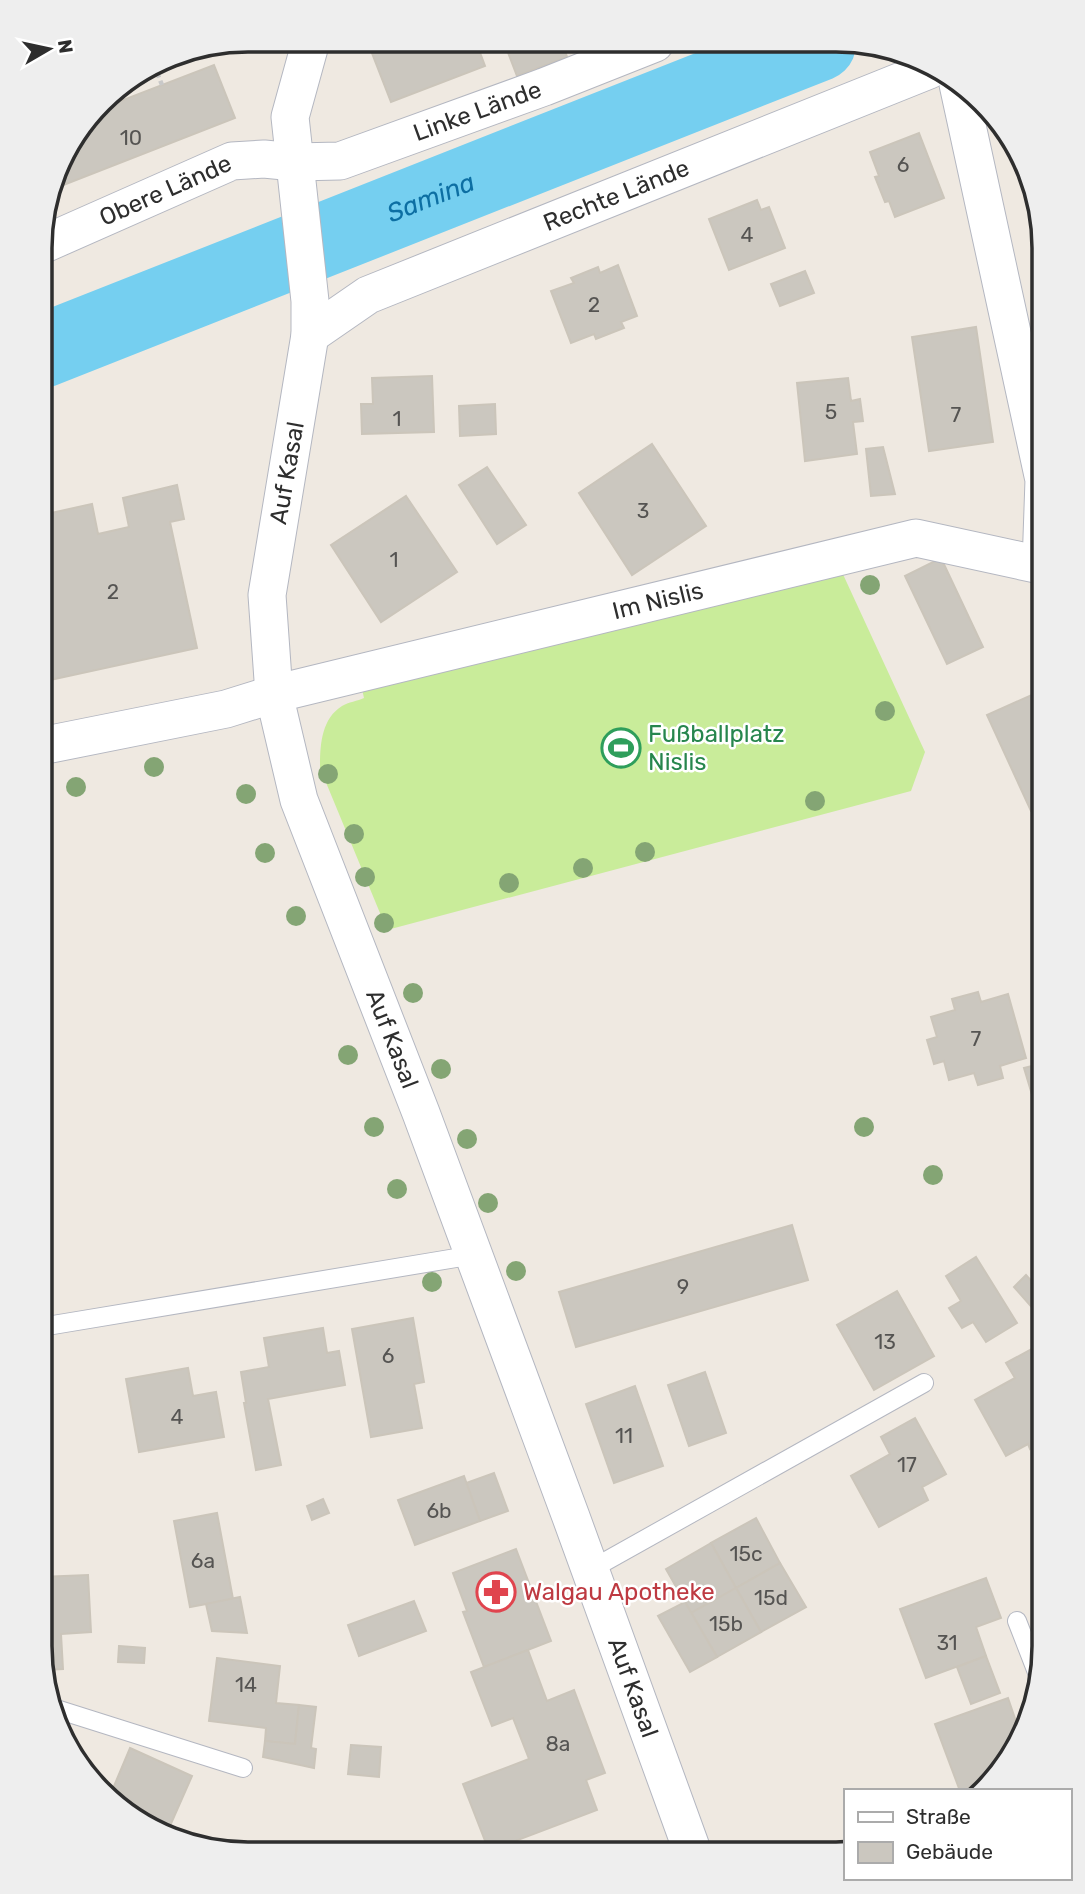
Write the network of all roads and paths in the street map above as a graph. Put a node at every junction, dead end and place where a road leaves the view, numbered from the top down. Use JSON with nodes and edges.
{"nodes":[{"id":1,"x":308,"y":52,"type":"edge"},
{"id":2,"x":632,"y":52,"type":"edge"},
{"id":3,"x":922,"y":73,"type":"edge"},
{"id":4,"x":158,"y":75,"type":"edge"},
{"id":5,"x":162,"y":85,"type":"dead end"},
{"id":6,"x":961,"y":97,"type":"edge"},
{"id":7,"x":296,"y":178,"type":"junction"},
{"id":8,"x":53,"y":240,"type":"edge"},
{"id":9,"x":310,"y":318,"type":"junction"},
{"id":10,"x":1032,"y":425,"type":"edge"},
{"id":11,"x":1032,"y":564,"type":"edge"},
{"id":12,"x":274,"y":694,"type":"junction"},
{"id":13,"x":52,"y":744,"type":"edge"},
{"id":14,"x":474,"y":1255,"type":"junction"},
{"id":15,"x":52,"y":1325,"type":"edge"},
{"id":16,"x":924,"y":1383,"type":"dead end"},
{"id":17,"x":590,"y":1570,"type":"junction"},
{"id":18,"x":1017,"y":1621,"type":"dead end"},
{"id":19,"x":1032,"y":1659,"type":"edge"},
{"id":20,"x":64,"y":1711,"type":"edge"},
{"id":21,"x":243,"y":1768,"type":"dead end"},
{"id":22,"x":689,"y":1842,"type":"edge"}],
"edges":[{"from":1,"to":7,"type":"street","name":"Auf Kasal"},
{"from":2,"to":7,"type":"street","name":"Linke Lände"},
{"from":3,"to":9,"type":"street","name":"Rechte Lände"},
{"from":4,"to":5,"type":"path"},
{"from":6,"to":10,"type":"street","name":"Im Nislis"},
{"from":7,"to":8,"type":"street","name":"Obere Lände"},
{"from":7,"to":9,"type":"street","name":"Auf Kasal"},
{"from":9,"to":12,"type":"street","name":"Auf Kasal"},
{"from":11,"to":12,"type":"street","name":"Im Nislis"},
{"from":12,"to":13,"type":"street","name":"Im Nislis"},
{"from":12,"to":14,"type":"street","name":"Auf Kasal"},
{"from":14,"to":15,"type":"lane"},
{"from":14,"to":17,"type":"street","name":"Auf Kasal"},
{"from":16,"to":17,"type":"lane"},
{"from":17,"to":22,"type":"street","name":"Auf Kasal"},
{"from":18,"to":19,"type":"lane"},
{"from":20,"to":21,"type":"lane"}]}
